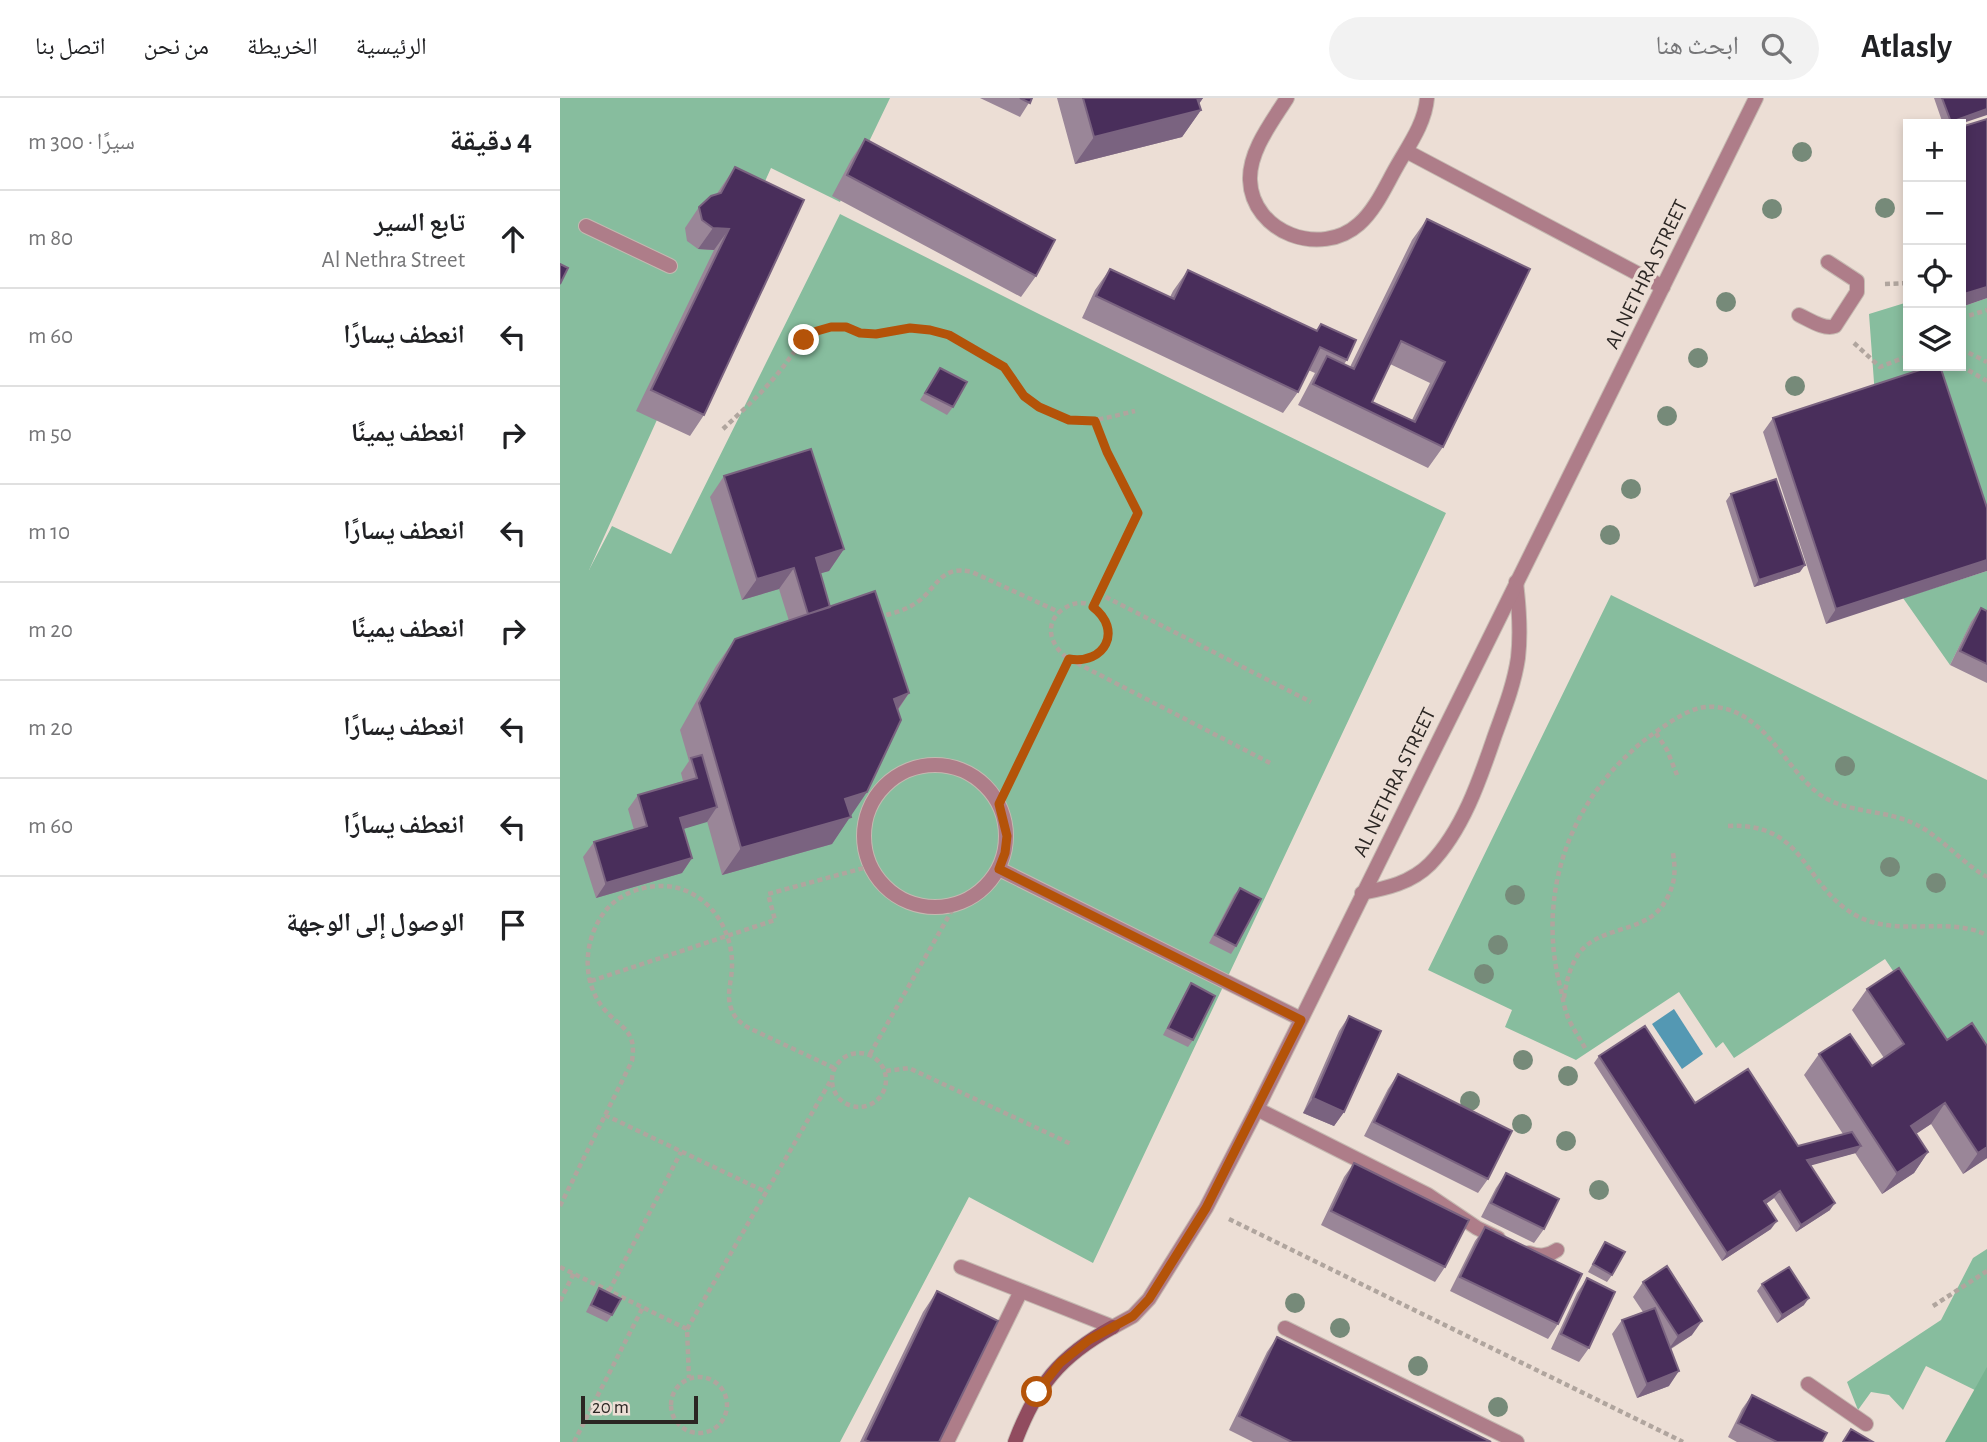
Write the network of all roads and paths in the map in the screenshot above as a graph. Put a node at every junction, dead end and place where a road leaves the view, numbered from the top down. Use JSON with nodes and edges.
{"nodes":[{"id":1,"x":1287,"y":98,"type":"edge"},
{"id":2,"x":1426,"y":98,"type":"edge"},
{"id":3,"x":1756,"y":98,"type":"edge"},
{"id":4,"x":1406,"y":151,"type":"junction"},
{"id":5,"x":586,"y":226,"type":"dead end"},
{"id":6,"x":1828,"y":262,"type":"dead end"},
{"id":7,"x":670,"y":266,"type":"dead end"},
{"id":8,"x":1663,"y":286,"type":"junction"},
{"id":9,"x":1987,"y":310,"type":"edge"},
{"id":10,"x":1799,"y":315,"type":"dead end"},
{"id":11,"x":1966,"y":316,"type":"edge"},
{"id":12,"x":1835,"y":326,"type":"junction"},
{"id":13,"x":1966,"y":352,"type":"edge"},
{"id":14,"x":1903,"y":358,"type":"edge"},
{"id":15,"x":1987,"y":362,"type":"edge"},
{"id":16,"x":1966,"y":369,"type":"edge"},
{"id":17,"x":1987,"y":381,"type":"edge"},
{"id":18,"x":1135,"y":411,"type":"dead end"},
{"id":19,"x":1095,"y":421,"type":"junction"},
{"id":20,"x":723,"y":429,"type":"dead end"},
{"id":21,"x":1516,"y":582,"type":"junction"},
{"id":22,"x":1098,"y":593,"type":"junction"},
{"id":23,"x":1093,"y":607,"type":"junction"},
{"id":24,"x":1059,"y":612,"type":"junction"},
{"id":25,"x":873,"y":618,"type":"edge"},
{"id":26,"x":1069,"y":659,"type":"junction"},
{"id":27,"x":1311,"y":702,"type":"dead end"},
{"id":28,"x":1656,"y":733,"type":"junction"},
{"id":29,"x":1272,"y":764,"type":"dead end"},
{"id":30,"x":1677,"y":775,"type":"dead end"},
{"id":31,"x":999,"y":804,"type":"junction"},
{"id":32,"x":1728,"y":826,"type":"dead end"},
{"id":33,"x":1673,"y":853,"type":"dead end"},
{"id":34,"x":871,"y":866,"type":"junction"},
{"id":35,"x":999,"y":869,"type":"junction"},
{"id":36,"x":1987,"y":877,"type":"edge"},
{"id":37,"x":1362,"y":893,"type":"junction"},
{"id":38,"x":955,"y":905,"type":"junction"},
{"id":39,"x":728,"y":934,"type":"junction"},
{"id":40,"x":1987,"y":935,"type":"edge"},
{"id":41,"x":591,"y":981,"type":"junction"},
{"id":42,"x":1563,"y":1000,"type":"junction"},
{"id":43,"x":1301,"y":1020,"type":"junction"},
{"id":44,"x":1585,"y":1048,"type":"dead end"},
{"id":45,"x":870,"y":1054,"type":"junction"},
{"id":46,"x":834,"y":1068,"type":"junction"},
{"id":47,"x":886,"y":1071,"type":"junction"},
{"id":48,"x":831,"y":1080,"type":"junction"},
{"id":49,"x":1257,"y":1109,"type":"junction"},
{"id":50,"x":605,"y":1115,"type":"junction"},
{"id":51,"x":1071,"y":1144,"type":"dead end"},
{"id":52,"x":681,"y":1152,"type":"junction"},
{"id":53,"x":766,"y":1192,"type":"junction"},
{"id":54,"x":560,"y":1206,"type":"edge"},
{"id":55,"x":1206,"y":1208,"type":"junction"},
{"id":56,"x":1557,"y":1251,"type":"dead end"},
{"id":57,"x":560,"y":1267,"type":"edge"},
{"id":58,"x":961,"y":1267,"type":"dead end"},
{"id":59,"x":1987,"y":1271,"type":"edge"},
{"id":60,"x":574,"y":1273,"type":"junction"},
{"id":61,"x":609,"y":1291,"type":"junction"},
{"id":62,"x":1021,"y":1291,"type":"junction"},
{"id":63,"x":560,"y":1301,"type":"edge"},
{"id":64,"x":1933,"y":1306,"type":"dead end"},
{"id":65,"x":643,"y":1307,"type":"junction"},
{"id":66,"x":1113,"y":1327,"type":"junction"},
{"id":67,"x":1284,"y":1328,"type":"dead end"},
{"id":68,"x":687,"y":1329,"type":"junction"},
{"id":69,"x":689,"y":1378,"type":"junction"},
{"id":70,"x":1808,"y":1384,"type":"dead end"},
{"id":71,"x":1866,"y":1424,"type":"dead end"},
{"id":72,"x":574,"y":1442,"type":"edge"},
{"id":73,"x":947,"y":1442,"type":"edge"},
{"id":74,"x":1015,"y":1442,"type":"edge"},
{"id":75,"x":1517,"y":1442,"type":"edge"},
{"id":76,"x":1683,"y":1442,"type":"edge"}],
"edges":[{"from":1,"to":4,"type":"street"},
{"from":2,"to":4,"type":"street"},
{"from":3,"to":8,"type":"street","name":"AL NETHRA STREET"},
{"from":4,"to":8,"type":"street"},
{"from":5,"to":7,"type":"street"},
{"from":6,"to":12,"type":"street"},
{"from":8,"to":21,"type":"street","name":"AL NETHRA STREET"},
{"from":9,"to":11,"type":"path"},
{"from":10,"to":12,"type":"street"},
{"from":12,"to":14,"type":"path"},
{"from":13,"to":15,"type":"path"},
{"from":16,"to":17,"type":"path"},
{"from":18,"to":19,"type":"path"},
{"from":19,"to":20,"type":"path"},
{"from":19,"to":22,"type":"path"},
{"from":21,"to":37,"type":"street","name":"AL NETHRA STREET"},
{"from":21,"to":37,"type":"street"},
{"from":22,"to":23,"type":"path"},
{"from":22,"to":27,"type":"path"},
{"from":23,"to":24,"type":"path"},
{"from":23,"to":26,"type":"path"},
{"from":24,"to":25,"type":"path"},
{"from":24,"to":26,"type":"path"},
{"from":26,"to":29,"type":"path"},
{"from":26,"to":31,"type":"path"},
{"from":28,"to":30,"type":"path"},
{"from":28,"to":36,"type":"path"},
{"from":28,"to":42,"type":"path"},
{"from":31,"to":34,"type":"street"},
{"from":31,"to":35,"type":"street"},
{"from":32,"to":40,"type":"path"},
{"from":33,"to":42,"type":"path"},
{"from":34,"to":38,"type":"street"},
{"from":34,"to":39,"type":"path"},
{"from":35,"to":38,"type":"street"},
{"from":35,"to":43,"type":"street"},
{"from":37,"to":43,"type":"street","name":"AL NETHRA STREET"},
{"from":38,"to":45,"type":"path"},
{"from":39,"to":41,"type":"path"},
{"from":39,"to":41,"type":"path"},
{"from":39,"to":46,"type":"path"},
{"from":41,"to":50,"type":"path"},
{"from":42,"to":44,"type":"path"},
{"from":43,"to":49,"type":"street","name":"AL NETHRA STREET"},
{"from":45,"to":46,"type":"path"},
{"from":45,"to":47,"type":"path"},
{"from":46,"to":48,"type":"path"},
{"from":47,"to":48,"type":"path"},
{"from":47,"to":51,"type":"path"},
{"from":48,"to":53,"type":"path"},
{"from":49,"to":55,"type":"street","name":"AL NETHRA STREET"},
{"from":49,"to":56,"type":"street"},
{"from":50,"to":52,"type":"path"},
{"from":50,"to":54,"type":"path"},
{"from":52,"to":53,"type":"path"},
{"from":52,"to":61,"type":"path"},
{"from":53,"to":68,"type":"path"},
{"from":55,"to":66,"type":"street","name":"AL NETHRA STREET"},
{"from":55,"to":76,"type":"path"},
{"from":57,"to":60,"type":"path"},
{"from":58,"to":62,"type":"street"},
{"from":59,"to":64,"type":"path"},
{"from":60,"to":61,"type":"path"},
{"from":60,"to":63,"type":"path"},
{"from":61,"to":65,"type":"path"},
{"from":62,"to":66,"type":"street"},
{"from":62,"to":73,"type":"street"},
{"from":65,"to":68,"type":"path"},
{"from":65,"to":72,"type":"path"},
{"from":66,"to":74,"type":"street","name":"AL NETHRA STREET"},
{"from":67,"to":75,"type":"street"},
{"from":68,"to":69,"type":"path"},
{"from":69,"to":69,"type":"path"},
{"from":70,"to":71,"type":"street"}]}
